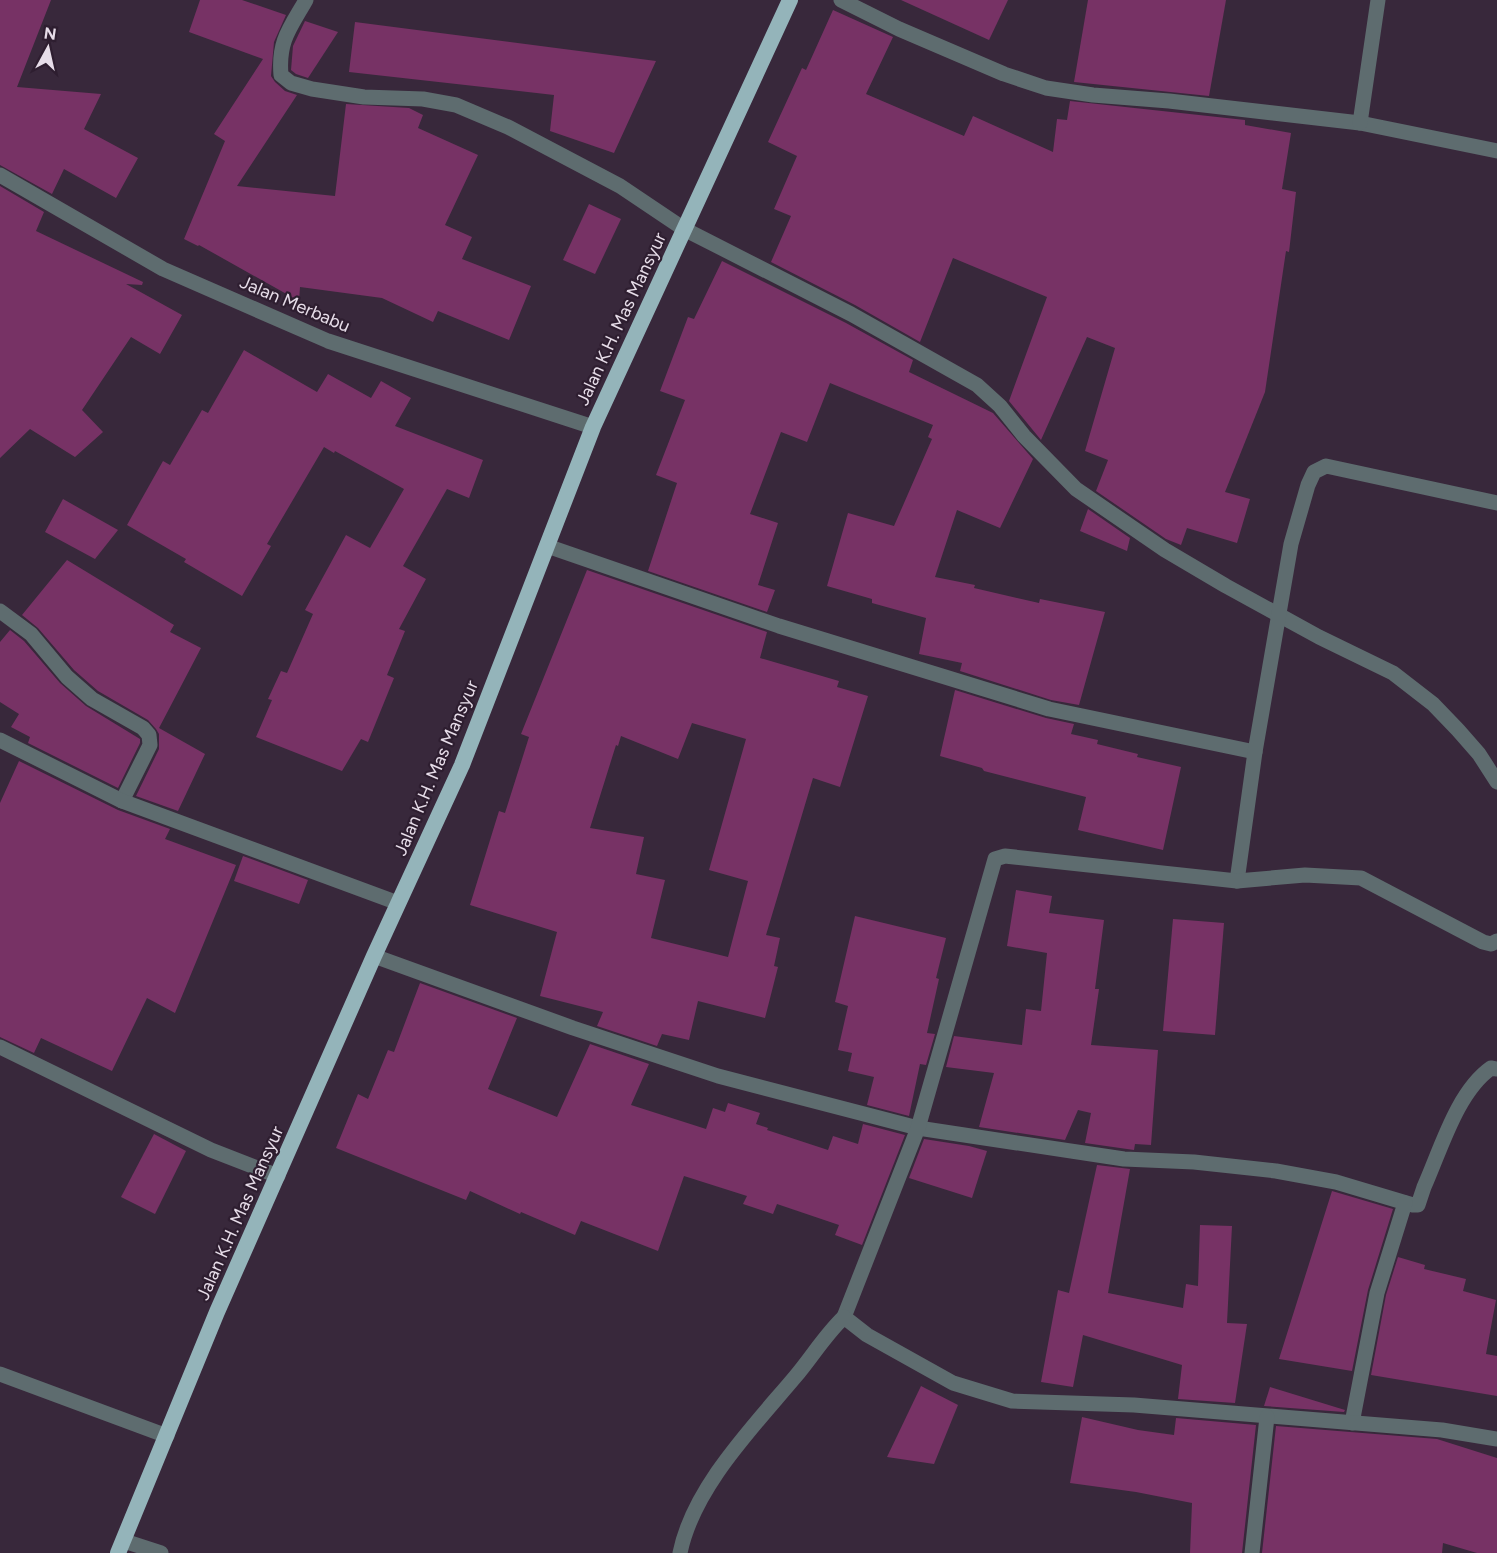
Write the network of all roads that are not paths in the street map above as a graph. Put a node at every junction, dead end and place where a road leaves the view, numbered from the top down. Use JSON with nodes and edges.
{"nodes":[{"id":1,"x":306,"y":0,"type":"edge"},
{"id":2,"x":790,"y":0,"type":"edge"},
{"id":3,"x":842,"y":0,"type":"edge"},
{"id":4,"x":1378,"y":0,"type":"edge"},
{"id":5,"x":1360,"y":123,"type":"junction"},
{"id":6,"x":1497,"y":151,"type":"edge"},
{"id":7,"x":0,"y":175,"type":"edge"},
{"id":8,"x":684,"y":229,"type":"junction"},
{"id":9,"x":593,"y":427,"type":"junction"},
{"id":10,"x":1497,"y":503,"type":"edge"},
{"id":11,"x":547,"y":546,"type":"junction"},
{"id":12,"x":0,"y":611,"type":"edge"},
{"id":13,"x":1279,"y":614,"type":"junction"},
{"id":14,"x":0,"y":740,"type":"edge"},
{"id":15,"x":1255,"y":752,"type":"junction"},
{"id":16,"x":1497,"y":782,"type":"edge"},
{"id":17,"x":123,"y":801,"type":"junction"},
{"id":18,"x":1237,"y":881,"type":"junction"},
{"id":19,"x":398,"y":903,"type":"junction"},
{"id":20,"x":1497,"y":940,"type":"edge"},
{"id":21,"x":374,"y":956,"type":"junction"},
{"id":22,"x":0,"y":1047,"type":"edge"},
{"id":23,"x":1497,"y":1069,"type":"edge"},
{"id":24,"x":918,"y":1128,"type":"junction"},
{"id":25,"x":278,"y":1176,"type":"junction"},
{"id":26,"x":1405,"y":1203,"type":"junction"},
{"id":27,"x":844,"y":1317,"type":"junction"},
{"id":28,"x":0,"y":1374,"type":"edge"},
{"id":29,"x":1267,"y":1416,"type":"junction"},
{"id":30,"x":1352,"y":1423,"type":"junction"},
{"id":31,"x":167,"y":1436,"type":"junction"},
{"id":32,"x":1497,"y":1439,"type":"edge"},
{"id":33,"x":121,"y":1547,"type":"edge"},
{"id":34,"x":161,"y":1553,"type":"edge"},
{"id":35,"x":680,"y":1553,"type":"edge"},
{"id":36,"x":1252,"y":1553,"type":"edge"}],
"edges":[{"from":1,"to":8,"type":"street"},
{"from":2,"to":8,"type":"highway","name":"Jalan K.H. Mas Mansyur"},
{"from":3,"to":5,"type":"street"},
{"from":4,"to":5,"type":"street"},
{"from":5,"to":6,"type":"street"},
{"from":7,"to":9,"type":"street","name":"Jalan Merbabu"},
{"from":8,"to":9,"type":"highway","name":"Jalan K.H. Mas Mansyur"},
{"from":8,"to":13,"type":"street"},
{"from":9,"to":11,"type":"highway","name":"Jalan K.H. Mas Mansyur"},
{"from":10,"to":13,"type":"street"},
{"from":11,"to":15,"type":"street"},
{"from":11,"to":19,"type":"highway","name":"Jalan K.H. Mas Mansyur"},
{"from":12,"to":17,"type":"street"},
{"from":13,"to":15,"type":"street"},
{"from":13,"to":16,"type":"street"},
{"from":14,"to":17,"type":"street"},
{"from":15,"to":18,"type":"street"},
{"from":17,"to":19,"type":"street"},
{"from":18,"to":20,"type":"street"},
{"from":18,"to":24,"type":"street"},
{"from":19,"to":21,"type":"highway","name":"Jalan K.H. Mas Mansyur"},
{"from":21,"to":24,"type":"street"},
{"from":21,"to":25,"type":"highway","name":"Jalan K.H. Mas Mansyur"},
{"from":22,"to":25,"type":"street"},
{"from":23,"to":26,"type":"street"},
{"from":24,"to":26,"type":"street"},
{"from":24,"to":27,"type":"street"},
{"from":25,"to":31,"type":"highway","name":"Jalan K.H. Mas Mansyur"},
{"from":26,"to":30,"type":"street"},
{"from":27,"to":29,"type":"street"},
{"from":27,"to":35,"type":"street"},
{"from":28,"to":31,"type":"street"},
{"from":29,"to":30,"type":"street"},
{"from":29,"to":36,"type":"street"},
{"from":30,"to":32,"type":"street"},
{"from":31,"to":33,"type":"highway","name":"Jalan K.H. Mas Mansyur"},
{"from":33,"to":34,"type":"street"}]}
